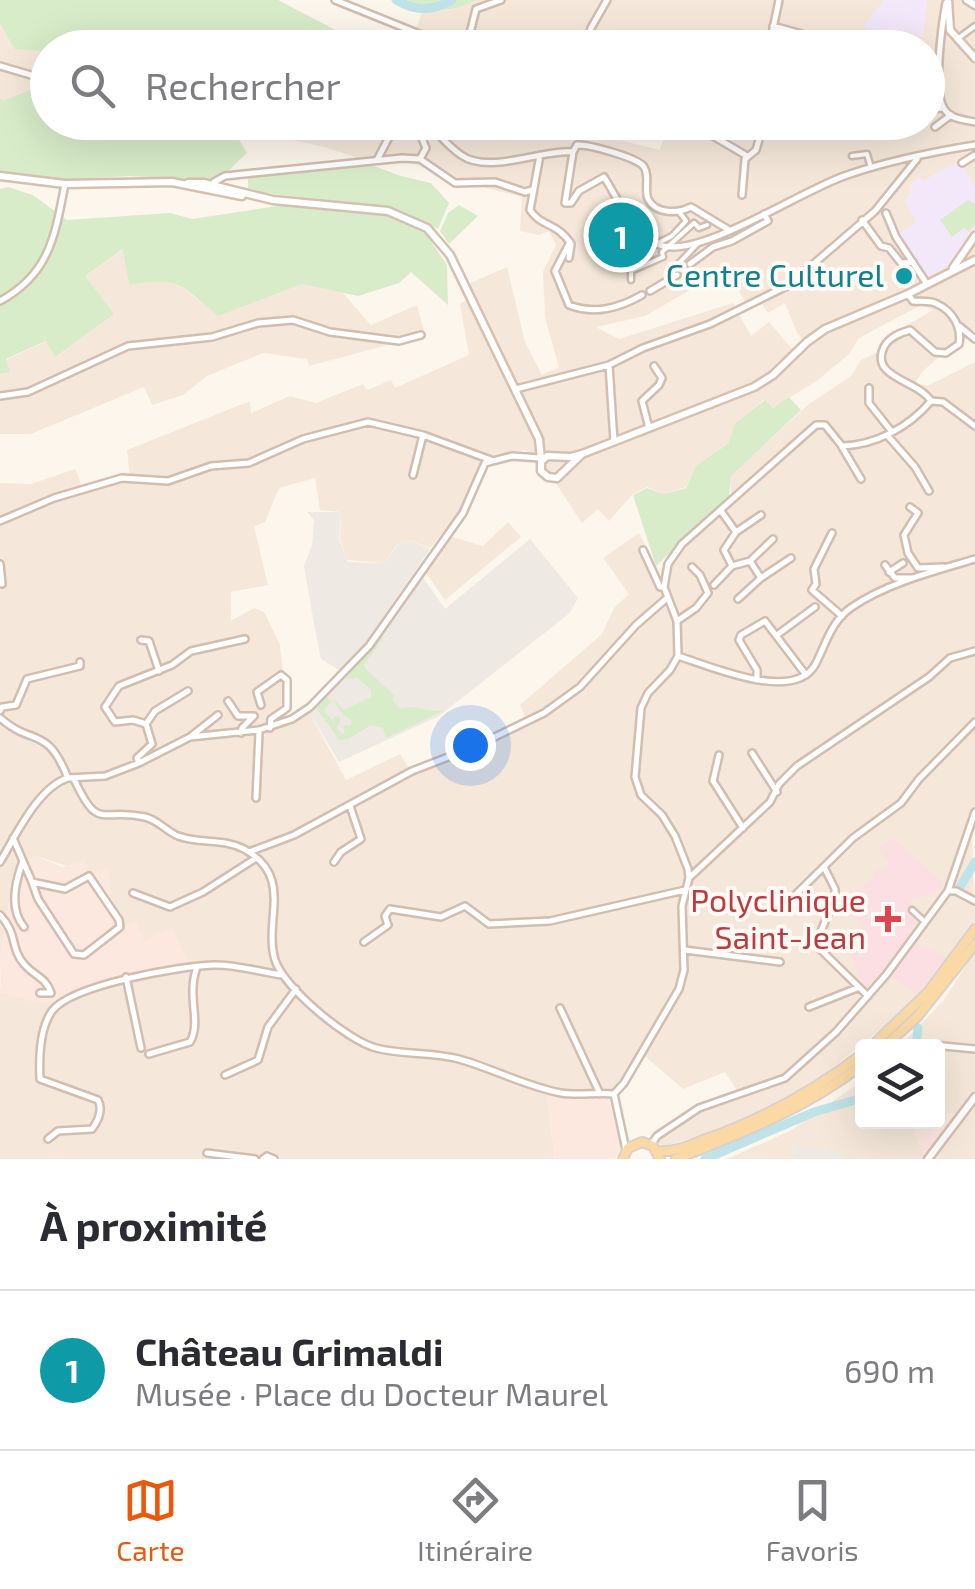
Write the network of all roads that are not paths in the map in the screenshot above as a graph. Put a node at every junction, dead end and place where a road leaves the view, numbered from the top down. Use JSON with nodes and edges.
{"nodes":[{"id":1,"x":334,"y":0,"type":"edge"},
{"id":2,"x":500,"y":0,"type":"edge"},
{"id":3,"x":607,"y":0,"type":"edge"},
{"id":4,"x":779,"y":0,"type":"edge"},
{"id":5,"x":948,"y":0,"type":"edge"},
{"id":6,"x":966,"y":0,"type":"edge"},
{"id":7,"x":975,"y":5,"type":"edge"},
{"id":8,"x":773,"y":26,"type":"junction"},
{"id":9,"x":975,"y":26,"type":"edge"},
{"id":10,"x":409,"y":30,"type":"edge"},
{"id":11,"x":471,"y":30,"type":"edge"},
{"id":12,"x":590,"y":30,"type":"edge"},
{"id":13,"x":772,"y":30,"type":"edge"},
{"id":14,"x":788,"y":30,"type":"edge"},
{"id":15,"x":943,"y":30,"type":"edge"},
{"id":16,"x":956,"y":40,"type":"junction"},
{"id":17,"x":945,"y":43,"type":"edge"},
{"id":18,"x":975,"y":58,"type":"edge"},
{"id":19,"x":0,"y":66,"type":"edge"},
{"id":20,"x":30,"y":75,"type":"edge"},
{"id":21,"x":945,"y":110,"type":"edge"},
{"id":22,"x":951,"y":116,"type":"junction"},
{"id":23,"x":945,"y":120,"type":"edge"},
{"id":24,"x":975,"y":122,"type":"edge"},
{"id":25,"x":387,"y":140,"type":"edge"},
{"id":26,"x":423,"y":140,"type":"edge"},
{"id":27,"x":446,"y":140,"type":"edge"},
{"id":28,"x":721,"y":140,"type":"edge"},
{"id":29,"x":759,"y":140,"type":"edge"},
{"id":30,"x":975,"y":145,"type":"edge"},
{"id":31,"x":572,"y":152,"type":"junction"},
{"id":32,"x":540,"y":155,"type":"junction"},
{"id":33,"x":975,"y":155,"type":"edge"},
{"id":34,"x":747,"y":156,"type":"junction"},
{"id":35,"x":852,"y":156,"type":"dead end"},
{"id":36,"x":919,"y":156,"type":"junction"},
{"id":37,"x":420,"y":159,"type":"junction"},
{"id":38,"x":529,"y":159,"type":"junction"},
{"id":39,"x":377,"y":160,"type":"junction"},
{"id":40,"x":962,"y":163,"type":"dead end"},
{"id":41,"x":537,"y":165,"type":"junction"},
{"id":42,"x":871,"y":168,"type":"junction"},
{"id":43,"x":0,"y":176,"type":"edge"},
{"id":44,"x":65,"y":184,"type":"junction"},
{"id":45,"x":193,"y":184,"type":"junction"},
{"id":46,"x":216,"y":186,"type":"junction"},
{"id":47,"x":532,"y":190,"type":"junction"},
{"id":48,"x":228,"y":194,"type":"junction"},
{"id":49,"x":742,"y":195,"type":"dead end"},
{"id":50,"x":258,"y":198,"type":"junction"},
{"id":51,"x":680,"y":213,"type":"junction"},
{"id":52,"x":764,"y":214,"type":"junction"},
{"id":53,"x":886,"y":214,"type":"dead end"},
{"id":54,"x":629,"y":217,"type":"junction"},
{"id":55,"x":862,"y":220,"type":"junction"},
{"id":56,"x":709,"y":221,"type":"junction"},
{"id":57,"x":612,"y":222,"type":"dead end"},
{"id":58,"x":733,"y":231,"type":"junction"},
{"id":59,"x":975,"y":236,"type":"edge"},
{"id":60,"x":896,"y":238,"type":"junction"},
{"id":61,"x":701,"y":240,"type":"junction"},
{"id":62,"x":570,"y":242,"type":"junction"},
{"id":63,"x":656,"y":244,"type":"junction"},
{"id":64,"x":966,"y":247,"type":"junction"},
{"id":65,"x":668,"y":248,"type":"junction"},
{"id":66,"x":889,"y":248,"type":"junction"},
{"id":67,"x":575,"y":252,"type":"dead end"},
{"id":68,"x":568,"y":258,"type":"joint"},
{"id":69,"x":975,"y":260,"type":"edge"},
{"id":70,"x":914,"y":262,"type":"junction"},
{"id":71,"x":690,"y":264,"type":"dead end"},
{"id":72,"x":952,"y":269,"type":"junction"},
{"id":73,"x":671,"y":273,"type":"joint"},
{"id":74,"x":631,"y":280,"type":"dead end"},
{"id":75,"x":927,"y":284,"type":"junction"},
{"id":76,"x":908,"y":294,"type":"junction"},
{"id":77,"x":0,"y":300,"type":"edge"},
{"id":78,"x":959,"y":326,"type":"junction"},
{"id":79,"x":420,"y":335,"type":"dead end"},
{"id":80,"x":975,"y":339,"type":"edge"},
{"id":81,"x":608,"y":366,"type":"junction"},
{"id":82,"x":654,"y":366,"type":"dead end"},
{"id":83,"x":870,"y":388,"type":"dead end"},
{"id":84,"x":515,"y":389,"type":"junction"},
{"id":85,"x":0,"y":396,"type":"edge"},
{"id":86,"x":931,"y":401,"type":"junction"},
{"id":87,"x":975,"y":426,"type":"edge"},
{"id":88,"x":649,"y":428,"type":"junction"},
{"id":89,"x":889,"y":433,"type":"junction"},
{"id":90,"x":423,"y":435,"type":"junction"},
{"id":91,"x":614,"y":441,"type":"junction"},
{"id":92,"x":539,"y":442,"type":"junction"},
{"id":93,"x":842,"y":446,"type":"junction"},
{"id":94,"x":582,"y":454,"type":"junction"},
{"id":95,"x":519,"y":456,"type":"junction"},
{"id":96,"x":547,"y":459,"type":"junction"},
{"id":97,"x":488,"y":462,"type":"junction"},
{"id":98,"x":564,"y":468,"type":"junction"},
{"id":99,"x":413,"y":475,"type":"dead end"},
{"id":100,"x":861,"y":479,"type":"dead end"},
{"id":101,"x":929,"y":491,"type":"dead end"},
{"id":102,"x":910,"y":508,"type":"dead end"},
{"id":103,"x":721,"y":511,"type":"junction"},
{"id":104,"x":760,"y":515,"type":"dead end"},
{"id":105,"x":0,"y":521,"type":"edge"},
{"id":106,"x":736,"y":532,"type":"junction"},
{"id":107,"x":832,"y":533,"type":"dead end"},
{"id":108,"x":773,"y":539,"type":"dead end"},
{"id":109,"x":643,"y":550,"type":"dead end"},
{"id":110,"x":791,"y":558,"type":"dead end"},
{"id":111,"x":975,"y":559,"type":"edge"},
{"id":112,"x":750,"y":560,"type":"junction"},
{"id":113,"x":903,"y":563,"type":"dead end"},
{"id":114,"x":0,"y":564,"type":"edge"},
{"id":115,"x":732,"y":566,"type":"junction"},
{"id":116,"x":692,"y":567,"type":"dead end"},
{"id":117,"x":947,"y":567,"type":"junction"},
{"id":118,"x":761,"y":578,"type":"junction"},
{"id":119,"x":916,"y":580,"type":"junction"},
{"id":120,"x":2,"y":584,"type":"edge"},
{"id":121,"x":714,"y":585,"type":"dead end"},
{"id":122,"x":664,"y":587,"type":"junction"},
{"id":123,"x":667,"y":598,"type":"junction"},
{"id":124,"x":738,"y":599,"type":"dead end"},
{"id":125,"x":815,"y":607,"type":"dead end"},
{"id":126,"x":842,"y":616,"type":"junction"},
{"id":127,"x":677,"y":622,"type":"junction"},
{"id":128,"x":777,"y":635,"type":"junction"},
{"id":129,"x":245,"y":639,"type":"dead end"},
{"id":130,"x":140,"y":640,"type":"dead end"},
{"id":131,"x":975,"y":651,"type":"edge"},
{"id":132,"x":678,"y":656,"type":"junction"},
{"id":133,"x":80,"y":662,"type":"dead end"},
{"id":134,"x":159,"y":671,"type":"junction"},
{"id":135,"x":806,"y":676,"type":"junction"},
{"id":136,"x":757,"y":680,"type":"junction"},
{"id":137,"x":188,"y":691,"type":"dead end"},
{"id":138,"x":228,"y":701,"type":"dead end"},
{"id":139,"x":261,"y":704,"type":"dead end"},
{"id":140,"x":218,"y":715,"type":"dead end"},
{"id":141,"x":0,"y":717,"type":"edge"},
{"id":142,"x":975,"y":722,"type":"edge"},
{"id":143,"x":146,"y":724,"type":"junction"},
{"id":144,"x":270,"y":728,"type":"junction"},
{"id":145,"x":258,"y":730,"type":"junction"},
{"id":146,"x":242,"y":734,"type":"junction"},
{"id":147,"x":190,"y":737,"type":"junction"},
{"id":148,"x":752,"y":753,"type":"dead end"},
{"id":149,"x":720,"y":755,"type":"dead end"},
{"id":150,"x":139,"y":764,"type":"junction"},
{"id":151,"x":71,"y":778,"type":"junction"},
{"id":152,"x":777,"y":792,"type":"junction"},
{"id":153,"x":256,"y":798,"type":"dead end"},
{"id":154,"x":349,"y":805,"type":"junction"},
{"id":155,"x":975,"y":812,"type":"edge"},
{"id":156,"x":744,"y":828,"type":"junction"},
{"id":157,"x":13,"y":838,"type":"junction"},
{"id":158,"x":249,"y":852,"type":"junction"},
{"id":159,"x":256,"y":858,"type":"junction"},
{"id":160,"x":0,"y":862,"type":"edge"},
{"id":161,"x":23,"y":862,"type":"junction"},
{"id":162,"x":334,"y":862,"type":"dead end"},
{"id":163,"x":824,"y":867,"type":"junction"},
{"id":164,"x":689,"y":878,"type":"junction"},
{"id":165,"x":32,"y":882,"type":"junction"},
{"id":166,"x":685,"y":890,"type":"junction"},
{"id":167,"x":948,"y":890,"type":"junction"},
{"id":168,"x":133,"y":893,"type":"dead end"},
{"id":169,"x":975,"y":901,"type":"edge"},
{"id":170,"x":786,"y":904,"type":"dead end"},
{"id":171,"x":912,"y":910,"type":"dead end"},
{"id":172,"x":0,"y":915,"type":"edge"},
{"id":173,"x":925,"y":922,"type":"junction"},
{"id":174,"x":24,"y":927,"type":"dead end"},
{"id":175,"x":975,"y":929,"type":"edge"},
{"id":176,"x":364,"y":942,"type":"dead end"},
{"id":177,"x":975,"y":944,"type":"edge"},
{"id":178,"x":685,"y":950,"type":"junction"},
{"id":179,"x":780,"y":962,"type":"dead end"},
{"id":180,"x":197,"y":967,"type":"junction"},
{"id":181,"x":284,"y":976,"type":"junction"},
{"id":182,"x":126,"y":977,"type":"junction"},
{"id":183,"x":857,"y":988,"type":"junction"},
{"id":184,"x":296,"y":989,"type":"junction"},
{"id":185,"x":40,"y":993,"type":"dead end"},
{"id":186,"x":868,"y":996,"type":"junction"},
{"id":187,"x":809,"y":1007,"type":"dead end"},
{"id":188,"x":560,"y":1008,"type":"dead end"},
{"id":189,"x":879,"y":1039,"type":"edge"},
{"id":190,"x":894,"y":1039,"type":"edge"},
{"id":191,"x":945,"y":1046,"type":"edge"},
{"id":192,"x":141,"y":1048,"type":"dead end"},
{"id":193,"x":975,"y":1049,"type":"edge"},
{"id":194,"x":150,"y":1054,"type":"dead end"},
{"id":195,"x":855,"y":1059,"type":"edge"},
{"id":196,"x":855,"y":1070,"type":"edge"},
{"id":197,"x":224,"y":1075,"type":"dead end"},
{"id":198,"x":600,"y":1094,"type":"junction"},
{"id":199,"x":614,"y":1094,"type":"junction"},
{"id":200,"x":975,"y":1097,"type":"edge"},
{"id":201,"x":624,"y":1137,"type":"junction"},
{"id":202,"x":48,"y":1139,"type":"dead end"},
{"id":203,"x":636,"y":1143,"type":"junction"},
{"id":204,"x":656,"y":1152,"type":"edge"},
{"id":205,"x":208,"y":1153,"type":"dead end"},
{"id":206,"x":624,"y":1157,"type":"edge"},
{"id":207,"x":679,"y":1158,"type":"edge"},
{"id":208,"x":255,"y":1159,"type":"edge"},
{"id":209,"x":263,"y":1159,"type":"edge"},
{"id":210,"x":274,"y":1159,"type":"edge"},
{"id":211,"x":928,"y":1159,"type":"edge"}],
"edges":[{"from":1,"to":10,"type":"street"},
{"from":2,"to":11,"type":"street"},
{"from":3,"to":12,"type":"street"},
{"from":4,"to":8,"type":"street"},
{"from":5,"to":15,"type":"street"},
{"from":5,"to":16,"type":"main road"},
{"from":6,"to":7,"type":"main road"},
{"from":8,"to":13,"type":"street"},
{"from":8,"to":14,"type":"street"},
{"from":9,"to":16,"type":"street"},
{"from":16,"to":17,"type":"street"},
{"from":16,"to":18,"type":"main road"},
{"from":19,"to":20,"type":"street"},
{"from":21,"to":22,"type":"street"},
{"from":22,"to":23,"type":"street"},
{"from":22,"to":24,"type":"street"},
{"from":25,"to":39,"type":"street"},
{"from":26,"to":37,"type":"street"},
{"from":27,"to":38,"type":"street"},
{"from":28,"to":34,"type":"street"},
{"from":29,"to":34,"type":"street"},
{"from":30,"to":36,"type":"street"},
{"from":31,"to":32,"type":"street"},
{"from":31,"to":51,"type":"street"},
{"from":31,"to":54,"type":"street"},
{"from":32,"to":38,"type":"street"},
{"from":32,"to":41,"type":"street"},
{"from":33,"to":40,"type":"street"},
{"from":34,"to":49,"type":"street"},
{"from":35,"to":42,"type":"street"},
{"from":36,"to":42,"type":"street"},
{"from":36,"to":55,"type":"street"},
{"from":37,"to":39,"type":"street"},
{"from":37,"to":47,"type":"street"},
{"from":38,"to":41,"type":"street"},
{"from":39,"to":46,"type":"street"},
{"from":41,"to":47,"type":"street"},
{"from":42,"to":52,"type":"street"},
{"from":43,"to":44,"type":"main road"},
{"from":44,"to":45,"type":"main road"},
{"from":44,"to":77,"type":"street"},
{"from":45,"to":46,"type":"main road"},
{"from":45,"to":48,"type":"main road"},
{"from":46,"to":48,"type":"street"},
{"from":46,"to":50,"type":"main road"},
{"from":47,"to":62,"type":"street"},
{"from":48,"to":50,"type":"main road"},
{"from":50,"to":84,"type":"main road"},
{"from":51,"to":56,"type":"street"},
{"from":51,"to":63,"type":"street"},
{"from":52,"to":58,"type":"street"},
{"from":52,"to":71,"type":"street"},
{"from":53,"to":60,"type":"street"},
{"from":54,"to":57,"type":"street"},
{"from":54,"to":63,"type":"street"},
{"from":55,"to":66,"type":"street"},
{"from":55,"to":81,"type":"street"},
{"from":56,"to":58,"type":"street"},
{"from":56,"to":65,"type":"street"},
{"from":58,"to":61,"type":"street"},
{"from":59,"to":64,"type":"main road"},
{"from":60,"to":66,"type":"street"},
{"from":60,"to":70,"type":"street"},
{"from":61,"to":65,"type":"street"},
{"from":61,"to":73,"type":"street"},
{"from":62,"to":68,"type":"street"},
{"from":62,"to":73,"type":"street"},
{"from":63,"to":65,"type":"street"},
{"from":64,"to":69,"type":"main road"},
{"from":64,"to":72,"type":"main road"},
{"from":65,"to":74,"type":"street"},
{"from":66,"to":70,"type":"street"},
{"from":67,"to":68,"type":"street"},
{"from":69,"to":72,"type":"main road"},
{"from":70,"to":75,"type":"street"},
{"from":72,"to":75,"type":"main road"},
{"from":75,"to":76,"type":"main road"},
{"from":76,"to":78,"type":"street"},
{"from":76,"to":88,"type":"main road"},
{"from":78,"to":80,"type":"street"},
{"from":78,"to":86,"type":"street"},
{"from":79,"to":85,"type":"street"},
{"from":81,"to":84,"type":"street"},
{"from":81,"to":91,"type":"street"},
{"from":82,"to":88,"type":"street"},
{"from":83,"to":89,"type":"street"},
{"from":84,"to":92,"type":"main road"},
{"from":86,"to":87,"type":"street"},
{"from":86,"to":89,"type":"street"},
{"from":88,"to":91,"type":"main road"},
{"from":89,"to":93,"type":"street"},
{"from":89,"to":101,"type":"street"},
{"from":90,"to":97,"type":"street"},
{"from":90,"to":99,"type":"street"},
{"from":90,"to":105,"type":"street"},
{"from":91,"to":94,"type":"main road"},
{"from":92,"to":95,"type":"street"},
{"from":92,"to":96,"type":"main road"},
{"from":93,"to":100,"type":"street"},
{"from":93,"to":103,"type":"street"},
{"from":94,"to":96,"type":"main road"},
{"from":94,"to":98,"type":"main road"},
{"from":95,"to":96,"type":"street"},
{"from":95,"to":97,"type":"street"},
{"from":96,"to":98,"type":"main road"},
{"from":96,"to":98,"type":"main road"},
{"from":97,"to":144,"type":"street"},
{"from":102,"to":117,"type":"street"},
{"from":103,"to":106,"type":"street"},
{"from":103,"to":122,"type":"street"},
{"from":104,"to":106,"type":"street"},
{"from":106,"to":115,"type":"street"},
{"from":107,"to":126,"type":"street"},
{"from":108,"to":112,"type":"street"},
{"from":109,"to":122,"type":"street"},
{"from":110,"to":118,"type":"street"},
{"from":111,"to":117,"type":"street"},
{"from":112,"to":115,"type":"street"},
{"from":112,"to":118,"type":"street"},
{"from":113,"to":119,"type":"street"},
{"from":114,"to":120,"type":"street"},
{"from":115,"to":121,"type":"street"},
{"from":116,"to":127,"type":"street"},
{"from":117,"to":119,"type":"street"},
{"from":118,"to":124,"type":"street"},
{"from":119,"to":126,"type":"street"},
{"from":122,"to":123,"type":"street"},
{"from":123,"to":127,"type":"street"},
{"from":123,"to":154,"type":"street"},
{"from":125,"to":128,"type":"street"},
{"from":126,"to":135,"type":"street"},
{"from":127,"to":132,"type":"street"},
{"from":128,"to":135,"type":"street"},
{"from":128,"to":136,"type":"street"},
{"from":129,"to":134,"type":"street"},
{"from":130,"to":134,"type":"street"},
{"from":131,"to":152,"type":"street"},
{"from":132,"to":136,"type":"street"},
{"from":132,"to":164,"type":"street"},
{"from":133,"to":141,"type":"street"},
{"from":134,"to":143,"type":"street"},
{"from":135,"to":136,"type":"street"},
{"from":137,"to":143,"type":"street"},
{"from":138,"to":146,"type":"street"},
{"from":139,"to":144,"type":"street"},
{"from":140,"to":147,"type":"street"},
{"from":141,"to":151,"type":"street"},
{"from":142,"to":163,"type":"street"},
{"from":143,"to":150,"type":"street"},
{"from":144,"to":145,"type":"street"},
{"from":145,"to":146,"type":"street"},
{"from":145,"to":153,"type":"street"},
{"from":146,"to":147,"type":"street"},
{"from":147,"to":150,"type":"street"},
{"from":148,"to":152,"type":"street"},
{"from":149,"to":156,"type":"street"},
{"from":150,"to":151,"type":"street"},
{"from":151,"to":157,"type":"street"},
{"from":151,"to":158,"type":"street"},
{"from":152,"to":156,"type":"street"},
{"from":154,"to":158,"type":"street"},
{"from":154,"to":162,"type":"street"},
{"from":155,"to":167,"type":"street"},
{"from":156,"to":164,"type":"street"},
{"from":157,"to":160,"type":"street"},
{"from":157,"to":161,"type":"street"},
{"from":158,"to":159,"type":"street"},
{"from":159,"to":168,"type":"street"},
{"from":159,"to":181,"type":"street"},
{"from":161,"to":165,"type":"street"},
{"from":161,"to":174,"type":"street"},
{"from":163,"to":170,"type":"street"},
{"from":163,"to":183,"type":"street"},
{"from":164,"to":166,"type":"street"},
{"from":165,"to":165,"type":"street"},
{"from":166,"to":176,"type":"street"},
{"from":166,"to":178,"type":"street"},
{"from":167,"to":169,"type":"street"},
{"from":167,"to":173,"type":"street"},
{"from":171,"to":173,"type":"street"},
{"from":172,"to":185,"type":"street"},
{"from":173,"to":186,"type":"street"},
{"from":175,"to":189,"type":"main road"},
{"from":177,"to":190,"type":"main road"},
{"from":178,"to":179,"type":"street"},
{"from":178,"to":199,"type":"street"},
{"from":180,"to":181,"type":"street"},
{"from":180,"to":182,"type":"street"},
{"from":180,"to":194,"type":"street"},
{"from":181,"to":184,"type":"street"},
{"from":182,"to":192,"type":"street"},
{"from":182,"to":202,"type":"street"},
{"from":183,"to":186,"type":"street"},
{"from":183,"to":187,"type":"street"},
{"from":184,"to":197,"type":"street"},
{"from":184,"to":198,"type":"street"},
{"from":186,"to":204,"type":"street"},
{"from":188,"to":198,"type":"street"},
{"from":191,"to":193,"type":"street"},
{"from":195,"to":204,"type":"main road"},
{"from":196,"to":207,"type":"main road"},
{"from":198,"to":199,"type":"street"},
{"from":199,"to":201,"type":"street"},
{"from":200,"to":211,"type":"main road"},
{"from":201,"to":203,"type":"street"},
{"from":201,"to":206,"type":"street"},
{"from":203,"to":204,"type":"main road"},
{"from":203,"to":206,"type":"main road"},
{"from":205,"to":208,"type":"street"},
{"from":209,"to":210,"type":"street"}]}
